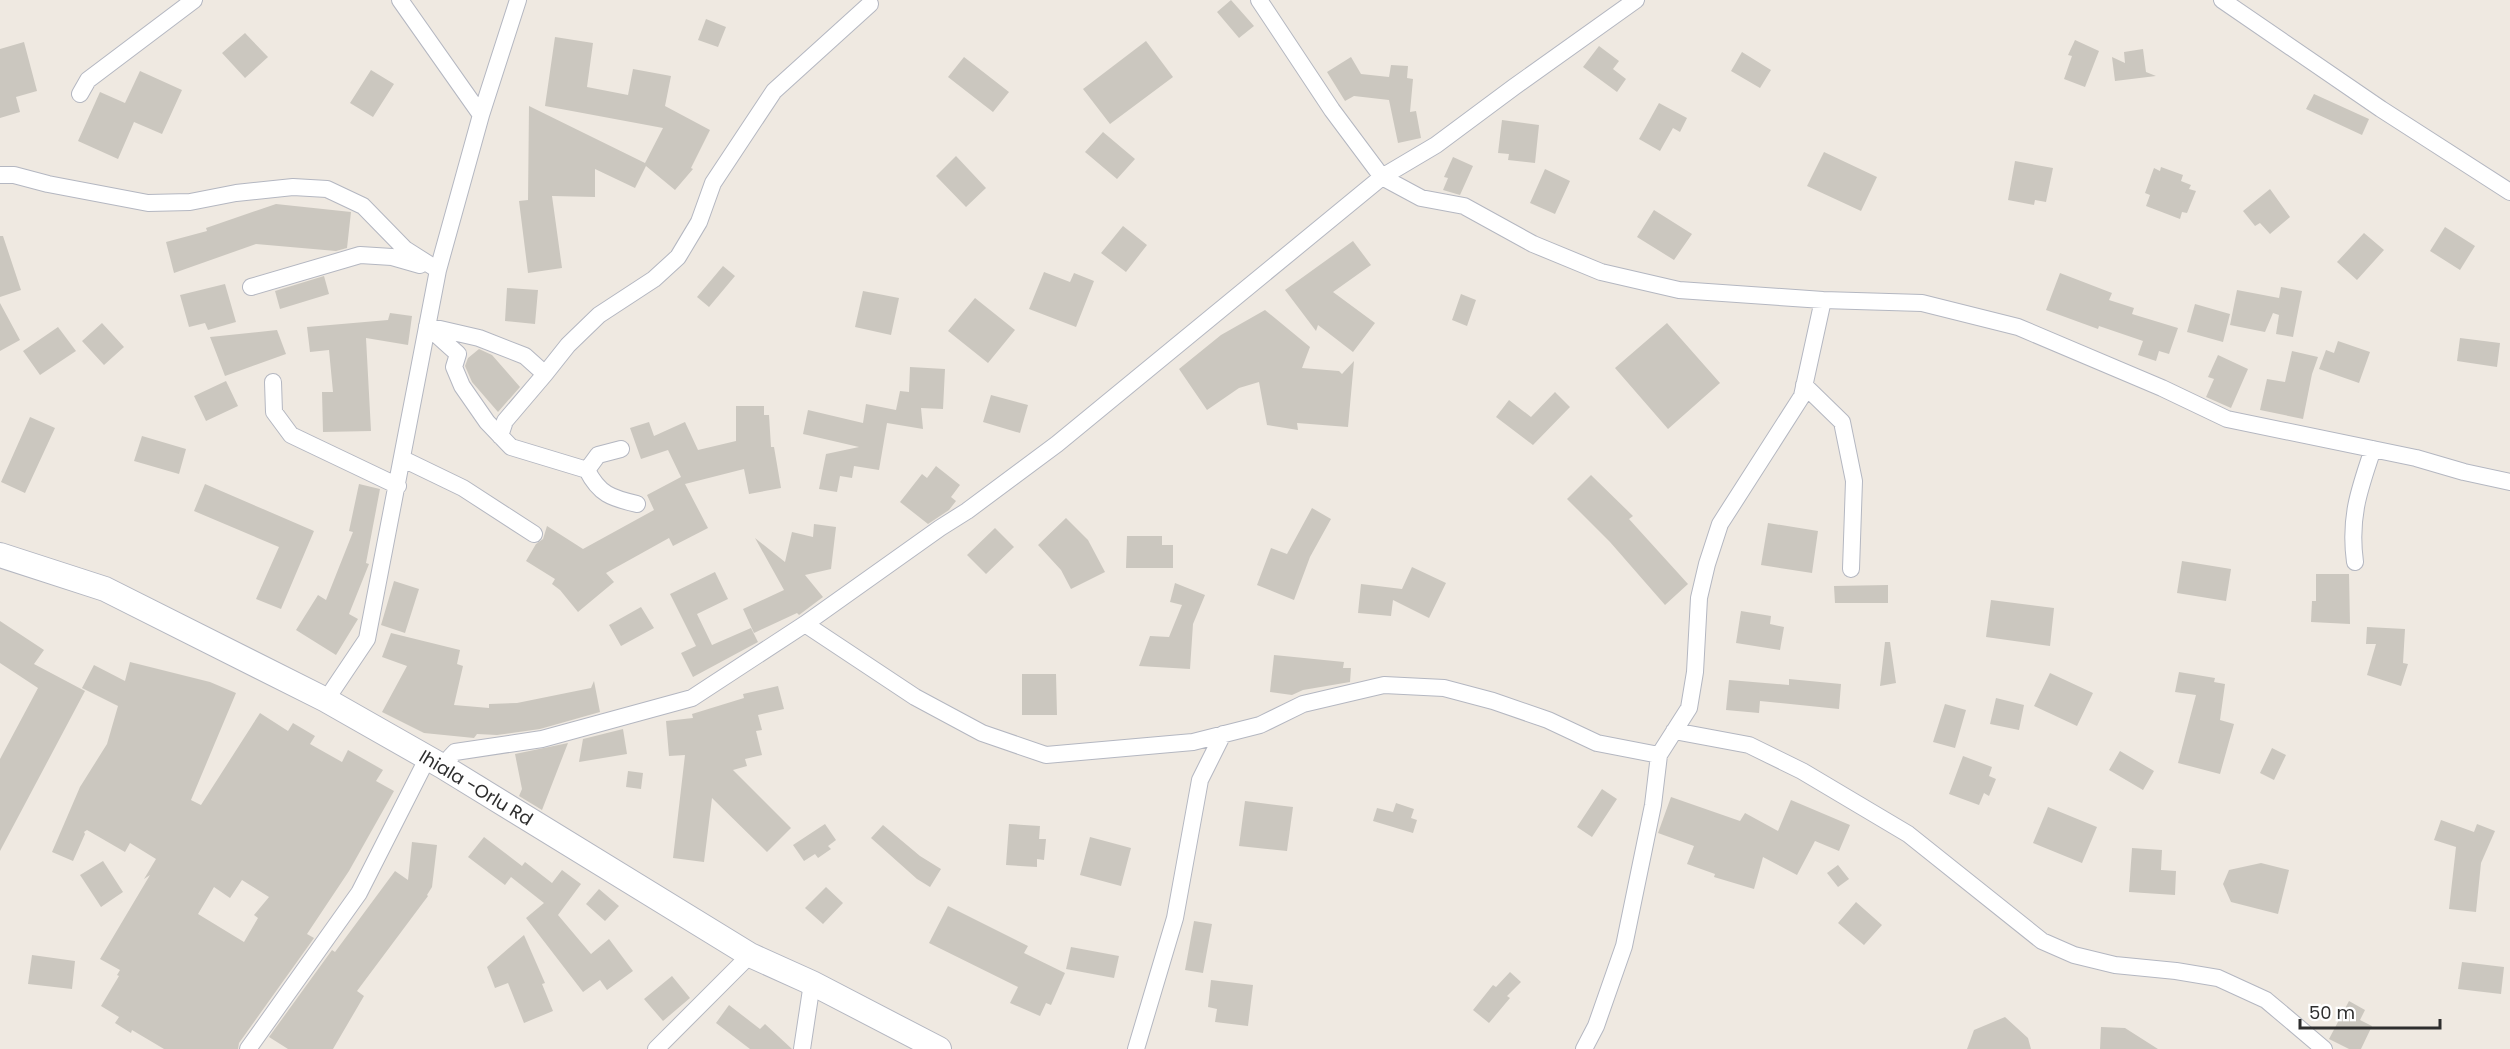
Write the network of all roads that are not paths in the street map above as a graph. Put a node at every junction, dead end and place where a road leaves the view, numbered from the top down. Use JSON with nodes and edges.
{"nodes":[{"id":1,"x":194,"y":0,"type":"edge"},
{"id":2,"x":400,"y":0,"type":"edge"},
{"id":3,"x":518,"y":0,"type":"edge"},
{"id":4,"x":1259,"y":0,"type":"edge"},
{"id":5,"x":1636,"y":0,"type":"edge"},
{"id":6,"x":2222,"y":0,"type":"edge"},
{"id":7,"x":870,"y":4,"type":"dead end"},
{"id":8,"x":80,"y":94,"type":"dead end"},
{"id":9,"x":481,"y":115,"type":"junction"},
{"id":10,"x":0,"y":175,"type":"edge"},
{"id":11,"x":1382,"y":177,"type":"junction"},
{"id":12,"x":2510,"y":192,"type":"edge"},
{"id":13,"x":438,"y":270,"type":"junction"},
{"id":14,"x":251,"y":287,"type":"dead end"},
{"id":15,"x":1823,"y":300,"type":"junction"},
{"id":16,"x":428,"y":326,"type":"junction"},
{"id":17,"x":545,"y":374,"type":"junction"},
{"id":18,"x":273,"y":382,"type":"dead end"},
{"id":19,"x":1804,"y":385,"type":"junction"},
{"id":20,"x":500,"y":436,"type":"junction"},
{"id":21,"x":621,"y":449,"type":"dead end"},
{"id":22,"x":2373,"y":449,"type":"junction"},
{"id":23,"x":403,"y":459,"type":"junction"},
{"id":24,"x":587,"y":470,"type":"junction"},
{"id":25,"x":2510,"y":482,"type":"edge"},
{"id":26,"x":398,"y":486,"type":"junction"},
{"id":27,"x":637,"y":504,"type":"dead end"},
{"id":28,"x":534,"y":534,"type":"dead end"},
{"id":29,"x":0,"y":555,"type":"edge"},
{"id":30,"x":2355,"y":562,"type":"dead end"},
{"id":31,"x":1851,"y":569,"type":"dead end"},
{"id":32,"x":805,"y":624,"type":"junction"},
{"id":33,"x":326,"y":700,"type":"junction"},
{"id":34,"x":1674,"y":731,"type":"junction"},
{"id":35,"x":1223,"y":734,"type":"junction"},
{"id":36,"x":1659,"y":755,"type":"junction"},
{"id":37,"x":435,"y":763,"type":"junction"},
{"id":38,"x":750,"y":954,"type":"junction"},
{"id":39,"x":812,"y":983,"type":"junction"},
{"id":40,"x":248,"y":1049,"type":"edge"},
{"id":41,"x":656,"y":1049,"type":"edge"},
{"id":42,"x":802,"y":1049,"type":"edge"},
{"id":43,"x":939,"y":1049,"type":"edge"},
{"id":44,"x":1136,"y":1049,"type":"edge"},
{"id":45,"x":1584,"y":1049,"type":"edge"},
{"id":46,"x":2324,"y":1049,"type":"edge"}],
"edges":[{"from":1,"to":8,"type":"street"},
{"from":2,"to":9,"type":"street"},
{"from":3,"to":9,"type":"street"},
{"from":4,"to":11,"type":"street"},
{"from":5,"to":11,"type":"street"},
{"from":6,"to":12,"type":"street"},
{"from":7,"to":17,"type":"street"},
{"from":9,"to":13,"type":"street"},
{"from":10,"to":13,"type":"street"},
{"from":11,"to":15,"type":"street"},
{"from":11,"to":32,"type":"street"},
{"from":13,"to":14,"type":"street"},
{"from":13,"to":16,"type":"street"},
{"from":15,"to":19,"type":"street"},
{"from":15,"to":22,"type":"street"},
{"from":16,"to":17,"type":"street"},
{"from":16,"to":20,"type":"street"},
{"from":16,"to":23,"type":"street"},
{"from":17,"to":20,"type":"street"},
{"from":18,"to":26,"type":"street"},
{"from":19,"to":31,"type":"street"},
{"from":19,"to":34,"type":"street"},
{"from":20,"to":24,"type":"street"},
{"from":21,"to":24,"type":"street"},
{"from":22,"to":25,"type":"street"},
{"from":22,"to":30,"type":"street"},
{"from":23,"to":26,"type":"street"},
{"from":23,"to":28,"type":"street"},
{"from":24,"to":27,"type":"street"},
{"from":26,"to":33,"type":"street"},
{"from":29,"to":33,"type":"main road","name":"Ihiala -Orlu Rd"},
{"from":32,"to":35,"type":"street"},
{"from":32,"to":37,"type":"street"},
{"from":33,"to":37,"type":"main road","name":"Ihiala -Orlu Rd"},
{"from":34,"to":36,"type":"street"},
{"from":34,"to":46,"type":"street"},
{"from":35,"to":36,"type":"street"},
{"from":35,"to":44,"type":"street"},
{"from":36,"to":45,"type":"street"},
{"from":37,"to":38,"type":"main road","name":"Ihiala -Orlu Rd"},
{"from":37,"to":40,"type":"street"},
{"from":38,"to":39,"type":"main road","name":"Ihiala -Orlu Rd"},
{"from":38,"to":41,"type":"street"},
{"from":39,"to":42,"type":"street"},
{"from":39,"to":43,"type":"main road","name":"Ihiala -Orlu Rd"}]}
